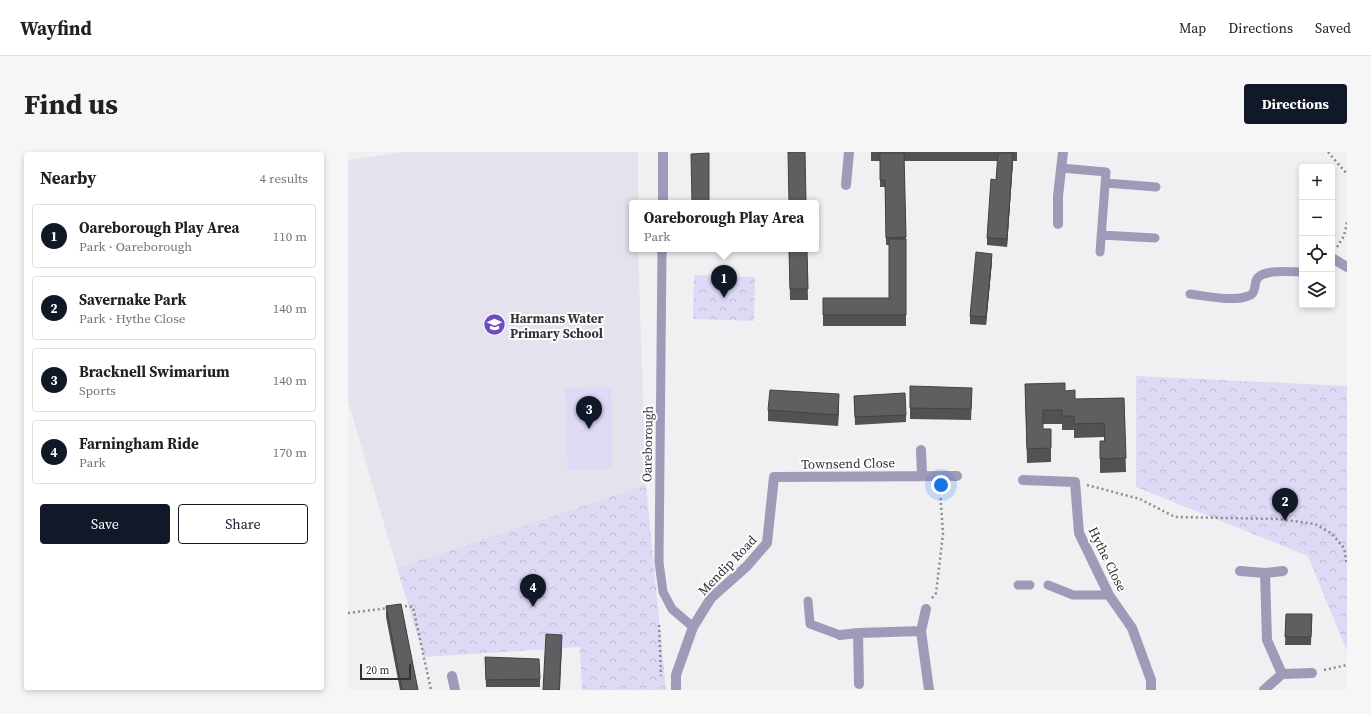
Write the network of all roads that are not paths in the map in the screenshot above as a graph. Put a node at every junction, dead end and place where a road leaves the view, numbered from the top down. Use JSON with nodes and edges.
{"nodes":[{"id":1,"x":663,"y":152,"type":"edge"},
{"id":2,"x":849,"y":152,"type":"edge"},
{"id":3,"x":1063,"y":152,"type":"edge"},
{"id":4,"x":1061,"y":168,"type":"junction"},
{"id":5,"x":1106,"y":183,"type":"junction"},
{"id":6,"x":846,"y":185,"type":"dead end"},
{"id":7,"x":1156,"y":188,"type":"dead end"},
{"id":8,"x":663,"y":200,"type":"edge"},
{"id":9,"x":1058,"y":224,"type":"dead end"},
{"id":10,"x":1101,"y":235,"type":"junction"},
{"id":11,"x":1156,"y":238,"type":"dead end"},
{"id":12,"x":662,"y":252,"type":"edge"},
{"id":13,"x":1100,"y":252,"type":"dead end"},
{"id":14,"x":1335,"y":260,"type":"edge"},
{"id":15,"x":1347,"y":267,"type":"edge"},
{"id":16,"x":1299,"y":272,"type":"edge"},
{"id":17,"x":1190,"y":294,"type":"dead end"},
{"id":18,"x":921,"y":450,"type":"dead end"},
{"id":19,"x":922,"y":475,"type":"junction"},
{"id":20,"x":957,"y":476,"type":"dead end"},
{"id":21,"x":774,"y":477,"type":"joint"},
{"id":22,"x":1023,"y":480,"type":"dead end"},
{"id":23,"x":1240,"y":571,"type":"dead end"},
{"id":24,"x":1283,"y":571,"type":"dead end"},
{"id":25,"x":1265,"y":573,"type":"junction"},
{"id":26,"x":1018,"y":585,"type":"dead end"},
{"id":27,"x":1030,"y":585,"type":"dead end"},
{"id":28,"x":1048,"y":585,"type":"dead end"},
{"id":29,"x":1109,"y":595,"type":"junction"},
{"id":30,"x":808,"y":601,"type":"dead end"},
{"id":31,"x":926,"y":609,"type":"road end"},
{"id":32,"x":693,"y":627,"type":"junction"},
{"id":33,"x":921,"y":631,"type":"junction"},
{"id":34,"x":858,"y":634,"type":"junction"},
{"id":35,"x":840,"y":635,"type":"joint"},
{"id":36,"x":1312,"y":673,"type":"road end"},
{"id":37,"x":1282,"y":674,"type":"junction"},
{"id":38,"x":452,"y":676,"type":"dead end"},
{"id":39,"x":859,"y":684,"type":"dead end"},
{"id":40,"x":455,"y":690,"type":"edge"},
{"id":41,"x":676,"y":690,"type":"edge"},
{"id":42,"x":929,"y":690,"type":"edge"},
{"id":43,"x":1151,"y":690,"type":"edge"},
{"id":44,"x":1264,"y":690,"type":"edge"}],
"edges":[{"from":1,"to":8,"type":"street"},
{"from":2,"to":6,"type":"street"},
{"from":3,"to":4,"type":"street"},
{"from":4,"to":5,"type":"lane"},
{"from":4,"to":9,"type":"street"},
{"from":5,"to":7,"type":"lane"},
{"from":5,"to":10,"type":"lane"},
{"from":10,"to":11,"type":"lane"},
{"from":10,"to":13,"type":"lane"},
{"from":12,"to":32,"type":"lane","name":"Oareborough"},
{"from":14,"to":15,"type":"street"},
{"from":16,"to":17,"type":"lane"},
{"from":18,"to":19,"type":"street"},
{"from":19,"to":20,"type":"street","name":"Townsend Close"},
{"from":19,"to":21,"type":"street","name":"Townsend Close"},
{"from":21,"to":32,"type":"street","name":"Mendip Road"},
{"from":22,"to":29,"type":"street","name":"Hythe Close"},
{"from":23,"to":25,"type":"street"},
{"from":24,"to":25,"type":"street"},
{"from":25,"to":37,"type":"street"},
{"from":26,"to":27,"type":"lane"},
{"from":28,"to":29,"type":"lane"},
{"from":29,"to":43,"type":"street","name":"Hythe Close"},
{"from":30,"to":35,"type":"lane"},
{"from":31,"to":33,"type":"street"},
{"from":32,"to":41,"type":"street","name":"Mendip Road"},
{"from":33,"to":34,"type":"street"},
{"from":33,"to":42,"type":"street"},
{"from":34,"to":35,"type":"street"},
{"from":34,"to":39,"type":"street"},
{"from":36,"to":37,"type":"street"},
{"from":37,"to":44,"type":"street"},
{"from":38,"to":40,"type":"street"}]}
